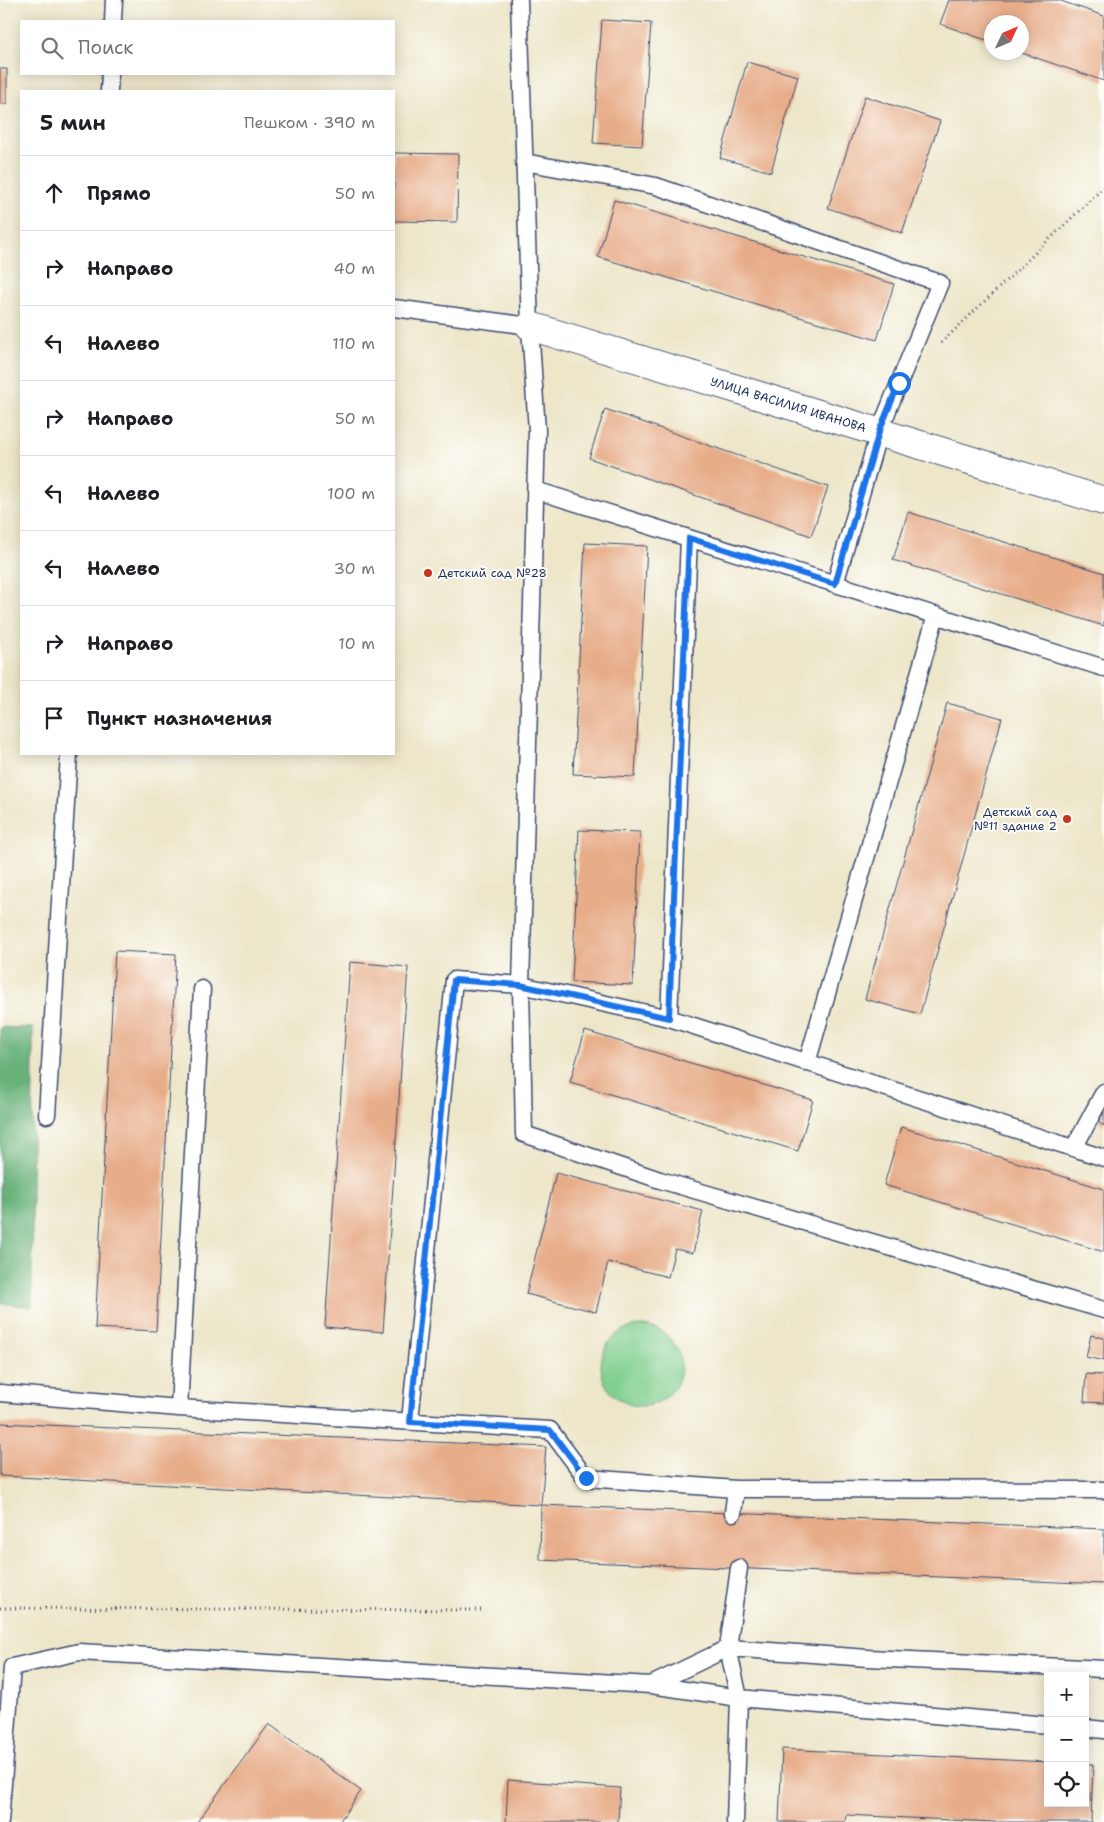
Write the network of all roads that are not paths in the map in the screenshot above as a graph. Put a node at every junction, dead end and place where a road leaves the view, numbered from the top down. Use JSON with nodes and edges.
{"nodes":[{"id":1,"x":114,"y":0,"type":"edge"},
{"id":2,"x":519,"y":0,"type":"edge"},
{"id":3,"x":113,"y":20,"type":"edge"},
{"id":4,"x":110,"y":75,"type":"edge"},
{"id":5,"x":109,"y":90,"type":"edge"},
{"id":6,"x":524,"y":162,"type":"junction"},
{"id":7,"x":395,"y":308,"type":"edge"},
{"id":8,"x":530,"y":326,"type":"junction"},
{"id":9,"x":879,"y":432,"type":"junction"},
{"id":10,"x":534,"y":490,"type":"junction"},
{"id":11,"x":1104,"y":501,"type":"edge"},
{"id":12,"x":689,"y":538,"type":"junction"},
{"id":13,"x":835,"y":584,"type":"junction"},
{"id":14,"x":936,"y":615,"type":"junction"},
{"id":15,"x":1104,"y":668,"type":"edge"},
{"id":16,"x":69,"y":755,"type":"edge"},
{"id":17,"x":520,"y":985,"type":"junction"},
{"id":18,"x":202,"y":989,"type":"dead end"},
{"id":19,"x":669,"y":1018,"type":"junction"},
{"id":20,"x":807,"y":1063,"type":"junction"},
{"id":21,"x":1104,"y":1092,"type":"edge"},
{"id":22,"x":47,"y":1115,"type":"dead end"},
{"id":23,"x":1074,"y":1148,"type":"junction"},
{"id":24,"x":1104,"y":1158,"type":"edge"},
{"id":25,"x":1104,"y":1310,"type":"edge"},
{"id":26,"x":0,"y":1393,"type":"edge"},
{"id":27,"x":179,"y":1408,"type":"junction"},
{"id":28,"x":410,"y":1422,"type":"junction"},
{"id":29,"x":736,"y":1489,"type":"junction"},
{"id":30,"x":1104,"y":1490,"type":"edge"},
{"id":31,"x":732,"y":1512,"type":"dead end"},
{"id":32,"x":739,"y":1568,"type":"dead end"},
{"id":33,"x":728,"y":1648,"type":"junction"},
{"id":34,"x":6,"y":1664,"type":"edge"},
{"id":35,"x":1104,"y":1669,"type":"edge"},
{"id":36,"x":651,"y":1685,"type":"junction"},
{"id":37,"x":739,"y":1698,"type":"junction"},
{"id":38,"x":1044,"y":1725,"type":"edge"},
{"id":39,"x":1089,"y":1728,"type":"edge"},
{"id":40,"x":1104,"y":1730,"type":"edge"},
{"id":41,"x":0,"y":1822,"type":"edge"},
{"id":42,"x":735,"y":1822,"type":"edge"}],
"edges":[{"from":1,"to":3,"type":"lane"},
{"from":2,"to":6,"type":"lane"},
{"from":4,"to":5,"type":"lane"},
{"from":6,"to":8,"type":"lane"},
{"from":6,"to":9,"type":"lane"},
{"from":7,"to":8,"type":"lane"},
{"from":8,"to":9,"type":"street","name":"УЛИЦА ВАСИЛИЯ ИВАНОВА"},
{"from":8,"to":10,"type":"lane"},
{"from":9,"to":11,"type":"street","name":"УЛИЦА ВАСИЛИЯ ИВАНОВА"},
{"from":9,"to":13,"type":"lane"},
{"from":10,"to":12,"type":"lane"},
{"from":10,"to":17,"type":"lane"},
{"from":12,"to":13,"type":"lane"},
{"from":12,"to":19,"type":"lane"},
{"from":13,"to":14,"type":"lane"},
{"from":14,"to":15,"type":"lane"},
{"from":14,"to":20,"type":"lane"},
{"from":16,"to":22,"type":"lane"},
{"from":17,"to":19,"type":"lane"},
{"from":17,"to":25,"type":"lane"},
{"from":17,"to":28,"type":"lane"},
{"from":18,"to":27,"type":"lane"},
{"from":19,"to":20,"type":"lane"},
{"from":20,"to":23,"type":"lane"},
{"from":21,"to":23,"type":"lane"},
{"from":23,"to":24,"type":"lane"},
{"from":26,"to":27,"type":"lane"},
{"from":27,"to":28,"type":"lane"},
{"from":28,"to":29,"type":"lane"},
{"from":29,"to":30,"type":"lane"},
{"from":29,"to":31,"type":"lane"},
{"from":32,"to":33,"type":"lane"},
{"from":33,"to":35,"type":"lane"},
{"from":33,"to":36,"type":"lane"},
{"from":33,"to":37,"type":"lane"},
{"from":34,"to":36,"type":"lane"},
{"from":34,"to":41,"type":"lane"},
{"from":36,"to":37,"type":"lane"},
{"from":37,"to":38,"type":"lane"},
{"from":37,"to":42,"type":"lane"},
{"from":39,"to":40,"type":"lane"}]}
